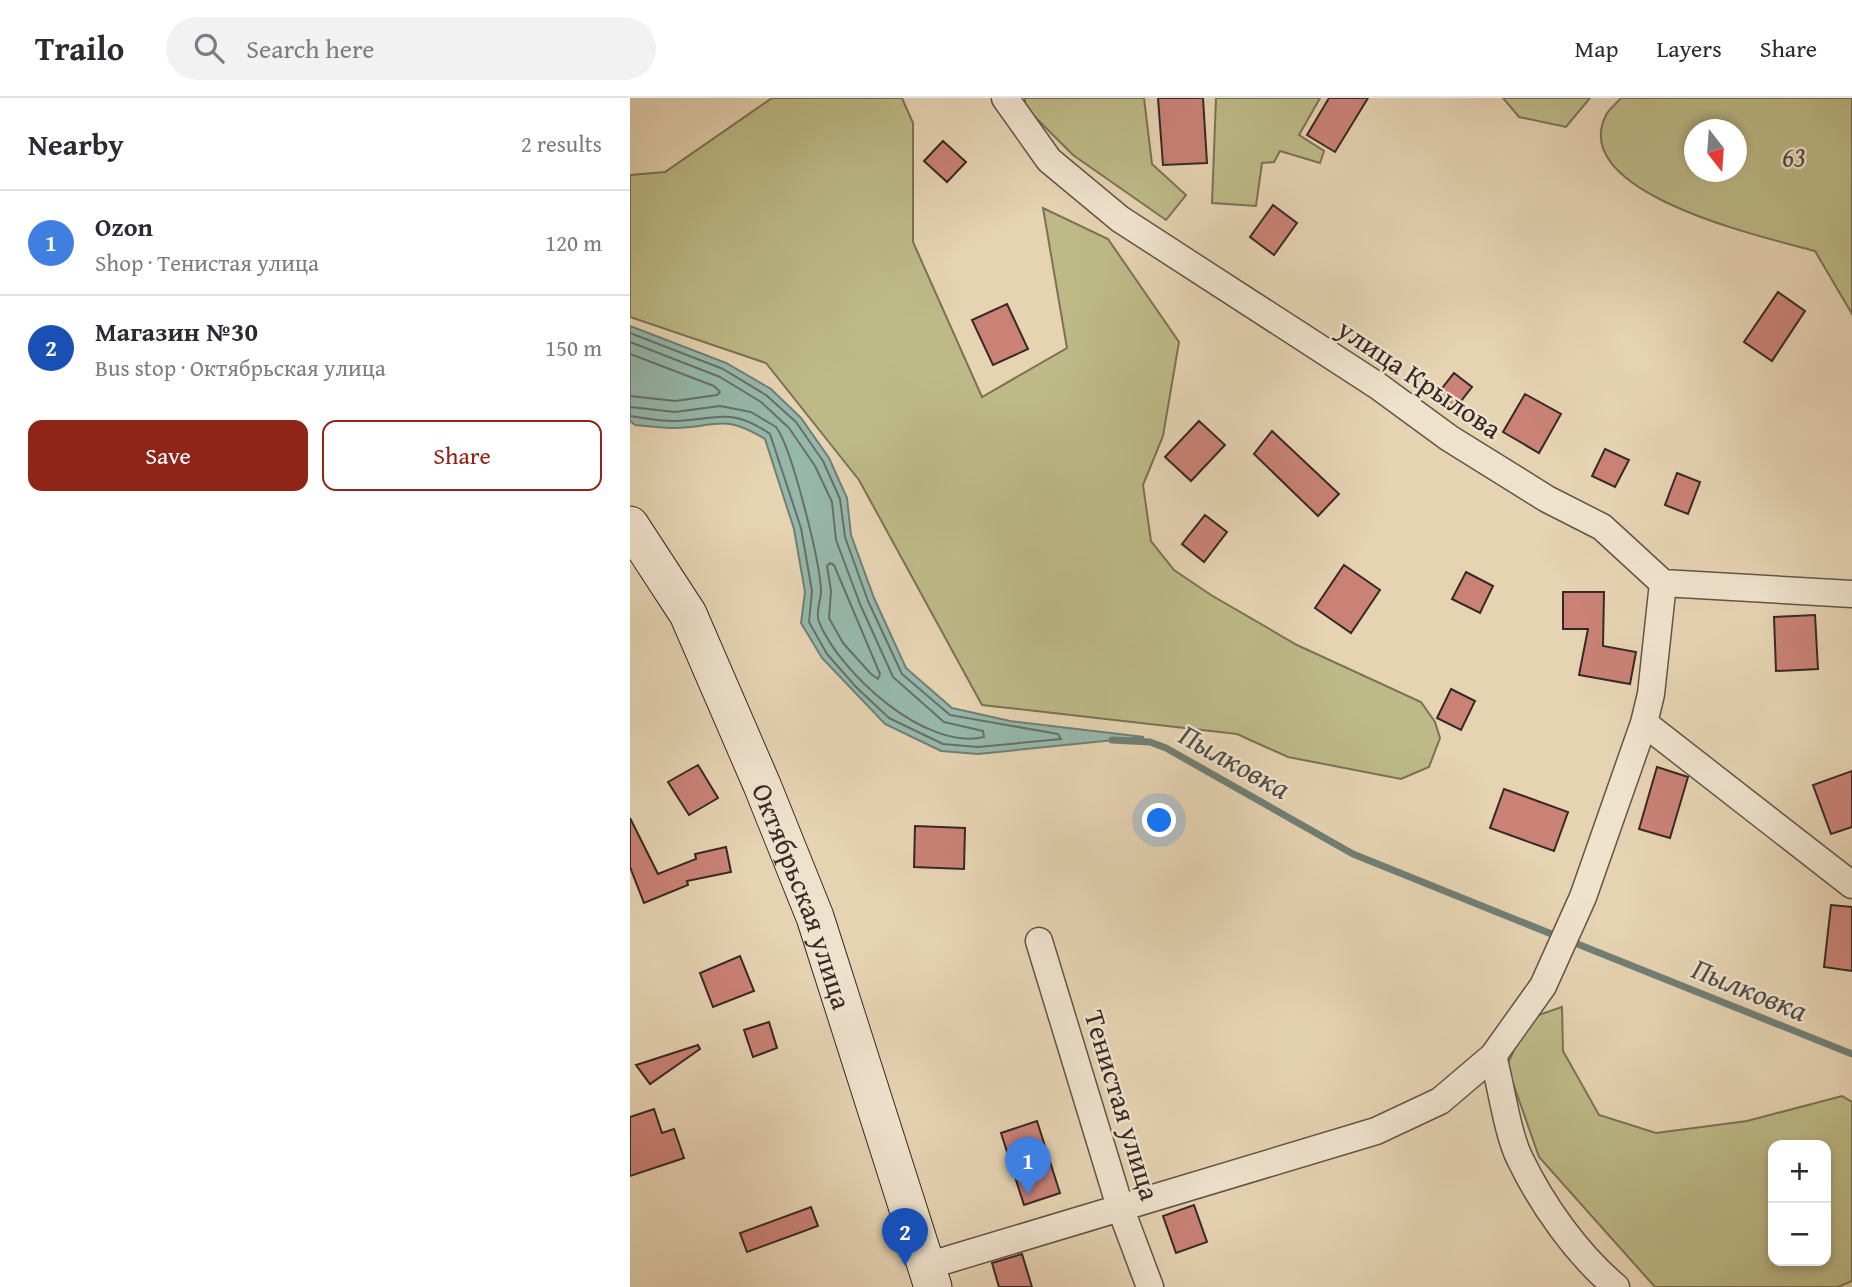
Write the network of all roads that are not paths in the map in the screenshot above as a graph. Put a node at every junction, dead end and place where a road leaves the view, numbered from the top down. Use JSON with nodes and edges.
{"nodes":[{"id":1,"x":1005,"y":98,"type":"edge"},
{"id":2,"x":630,"y":525,"type":"edge"},
{"id":3,"x":1663,"y":583,"type":"junction"},
{"id":4,"x":1852,"y":594,"type":"edge"},
{"id":5,"x":1644,"y":723,"type":"junction"},
{"id":6,"x":1852,"y":885,"type":"edge"},
{"id":7,"x":1039,"y":941,"type":"dead end"},
{"id":8,"x":1493,"y":1056,"type":"junction"},
{"id":9,"x":1121,"y":1207,"type":"junction"},
{"id":10,"x":930,"y":1276,"type":"edge"},
{"id":11,"x":1150,"y":1287,"type":"edge"},
{"id":12,"x":1616,"y":1287,"type":"edge"}],
"edges":[{"from":1,"to":3,"type":"street","name":"улица Крылова"},
{"from":2,"to":10,"type":"street","name":"Октябрьская улица"},
{"from":3,"to":4,"type":"street"},
{"from":3,"to":5,"type":"street"},
{"from":5,"to":6,"type":"street"},
{"from":5,"to":8,"type":"street"},
{"from":7,"to":9,"type":"street","name":"Тенистая улица"},
{"from":8,"to":9,"type":"street"},
{"from":8,"to":12,"type":"street"},
{"from":9,"to":10,"type":"street"},
{"from":9,"to":11,"type":"street","name":"Тенистая улица"}]}
